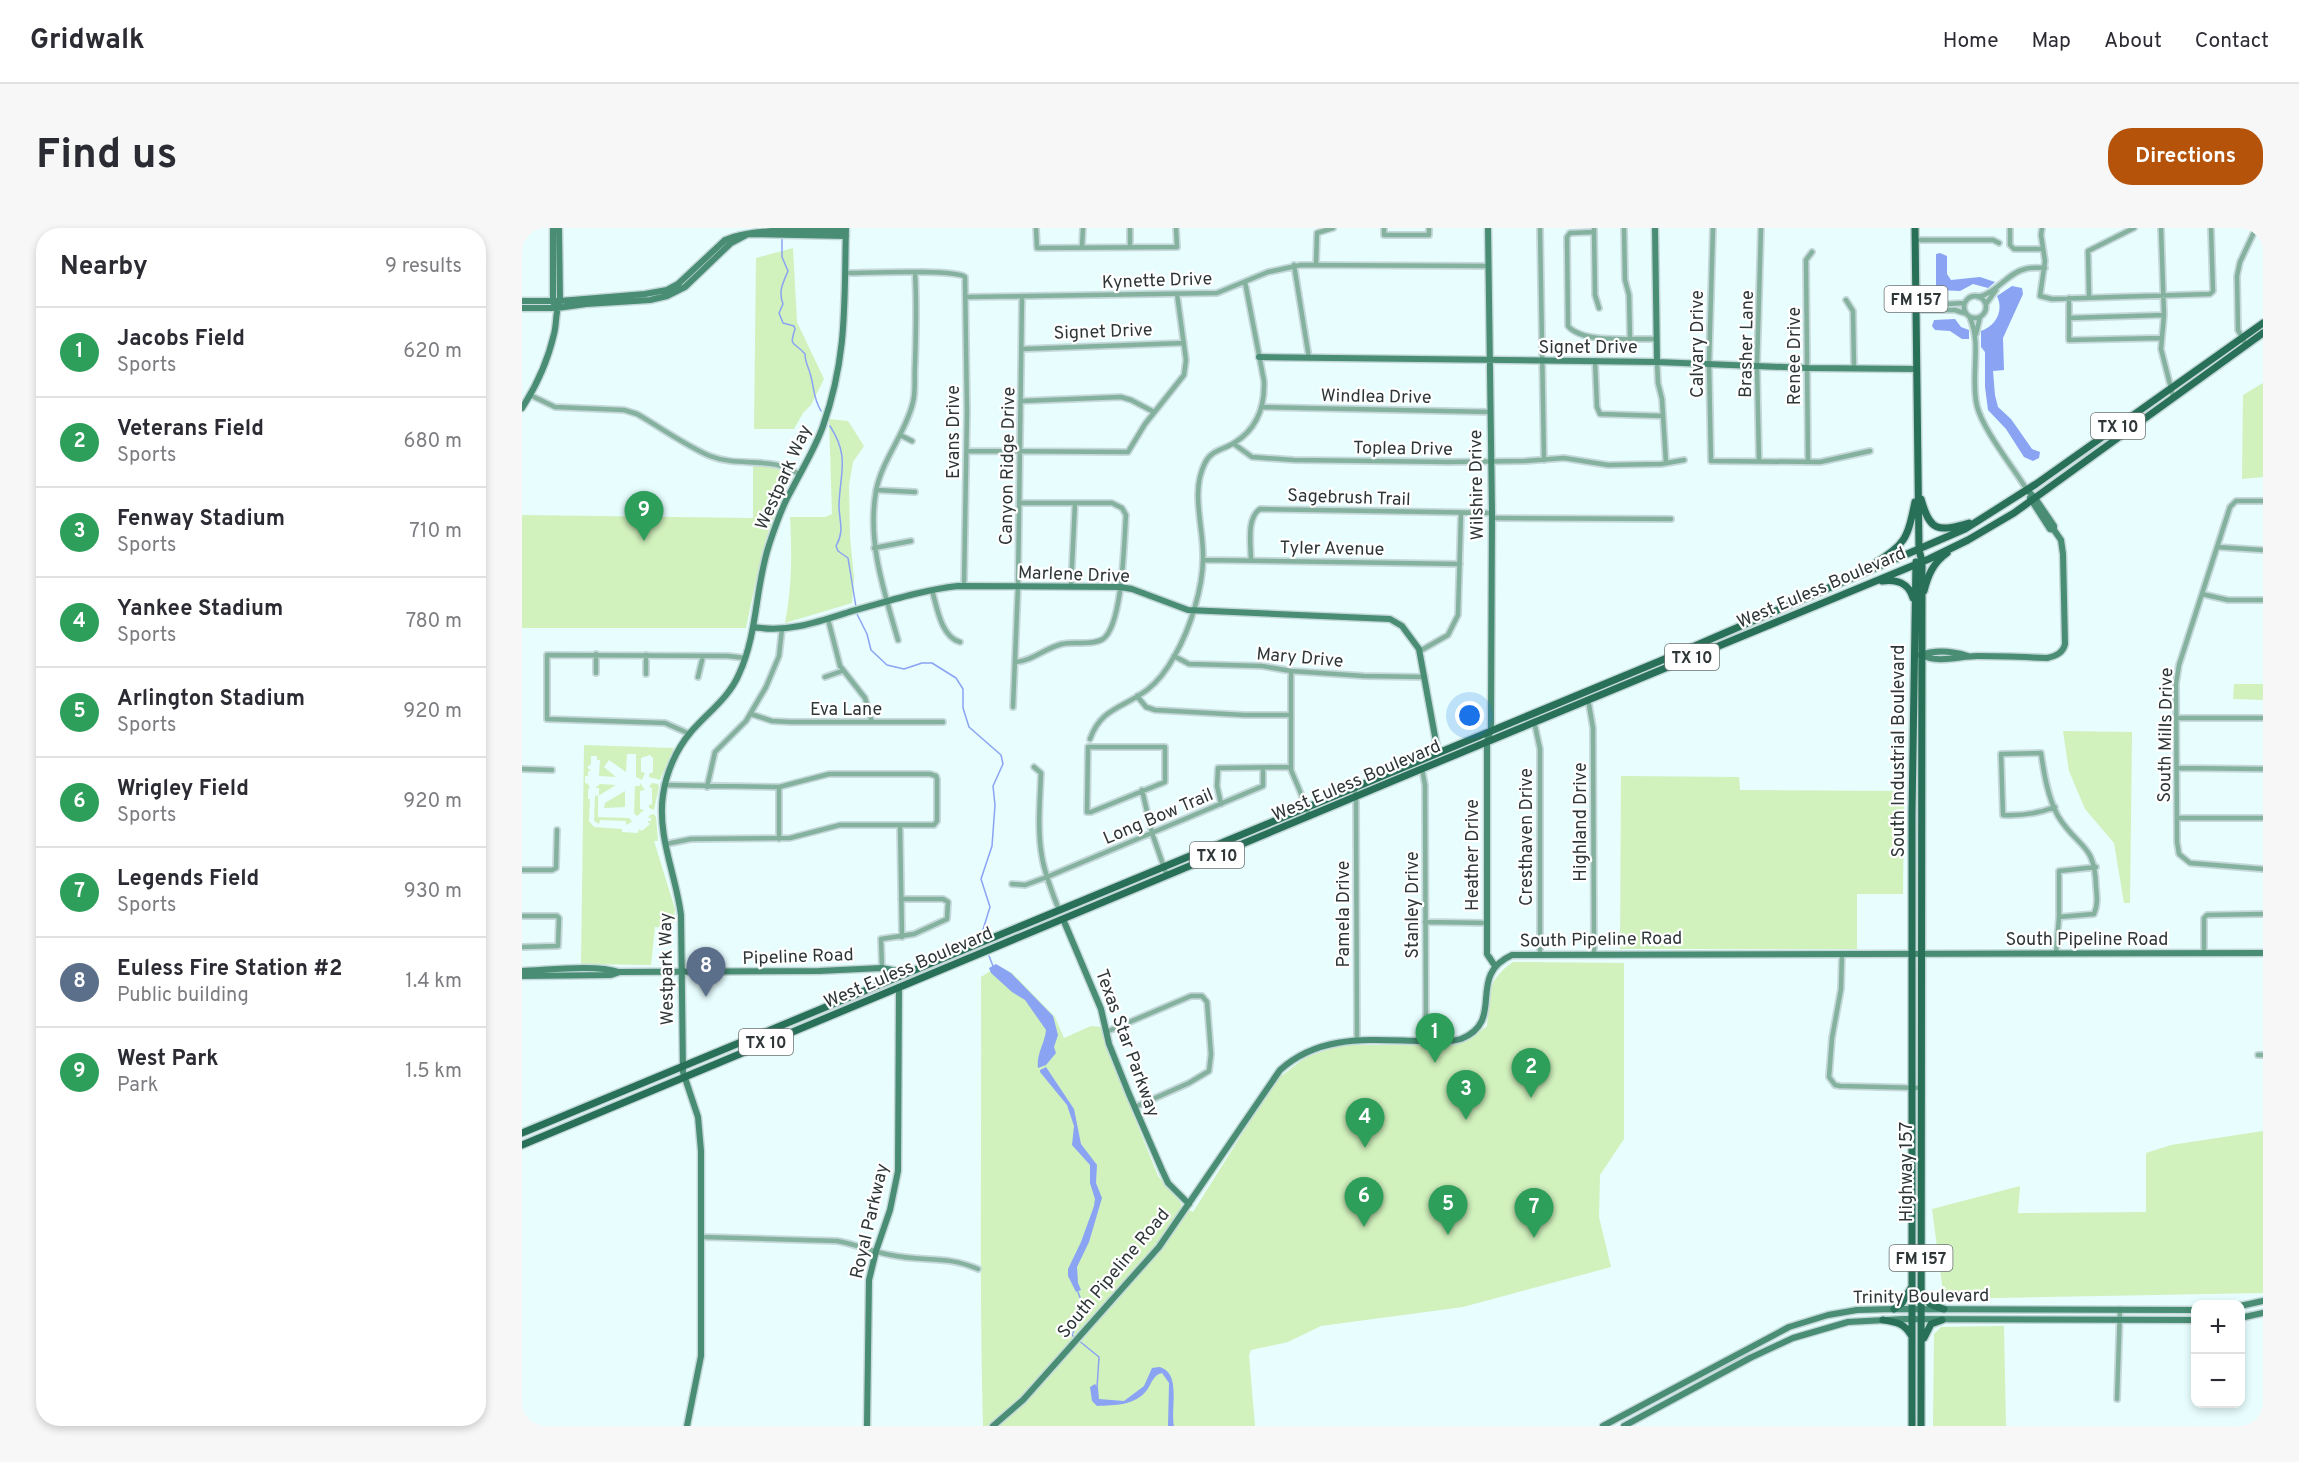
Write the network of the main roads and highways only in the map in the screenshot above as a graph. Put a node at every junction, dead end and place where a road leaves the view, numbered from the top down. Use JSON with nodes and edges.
{"nodes":[{"id":1,"x":1915,"y":228,"type":"edge"},
{"id":2,"x":2263,"y":323,"type":"edge"},
{"id":3,"x":2263,"y":333,"type":"edge"},
{"id":4,"x":2244,"y":342,"type":"junction"},
{"id":5,"x":2173,"y":392,"type":"junction"},
{"id":6,"x":1918,"y":494,"type":"junction"},
{"id":7,"x":1985,"y":516,"type":"junction"},
{"id":8,"x":1968,"y":540,"type":"junction"},
{"id":9,"x":1919,"y":550,"type":"junction"},
{"id":10,"x":1918,"y":563,"type":"junction"},
{"id":11,"x":1860,"y":573,"type":"junction"},
{"id":12,"x":1876,"y":581,"type":"junction"},
{"id":13,"x":1823,"y":589,"type":"junction"},
{"id":14,"x":1828,"y":601,"type":"junction"},
{"id":15,"x":1918,"y":607,"type":"junction"},
{"id":16,"x":1774,"y":611,"type":"junction"},
{"id":17,"x":1769,"y":624,"type":"junction"},
{"id":18,"x":1586,"y":695,"type":"junction"},
{"id":19,"x":1913,"y":740,"type":"junction"},
{"id":20,"x":1922,"y":740,"type":"junction"},
{"id":21,"x":1059,"y":910,"type":"junction"},
{"id":22,"x":1063,"y":919,"type":"junction"},
{"id":23,"x":1913,"y":954,"type":"joint"},
{"id":24,"x":1922,"y":954,"type":"joint"},
{"id":25,"x":937,"y":961,"type":"junction"},
{"id":26,"x":899,"y":977,"type":"junction"},
{"id":27,"x":899,"y":987,"type":"junction"},
{"id":28,"x":849,"y":1008,"type":"junction"},
{"id":29,"x":792,"y":1022,"type":"junction"},
{"id":30,"x":793,"y":1031,"type":"junction"},
{"id":31,"x":534,"y":1128,"type":"junction"},
{"id":32,"x":522,"y":1133,"type":"edge"},
{"id":33,"x":539,"y":1138,"type":"junction"},
{"id":34,"x":522,"y":1144,"type":"edge"},
{"id":35,"x":1912,"y":1286,"type":"junction"},
{"id":36,"x":1921,"y":1293,"type":"junction"},
{"id":37,"x":1894,"y":1309,"type":"road end"},
{"id":38,"x":1944,"y":1309,"type":"road end"},
{"id":39,"x":1883,"y":1320,"type":"road end"},
{"id":40,"x":1942,"y":1320,"type":"road end"},
{"id":41,"x":1912,"y":1338,"type":"junction"},
{"id":42,"x":1922,"y":1343,"type":"junction"},
{"id":43,"x":1912,"y":1426,"type":"edge"},
{"id":44,"x":1921,"y":1426,"type":"edge"}],
"edges":[{"from":1,"to":6,"type":"main road","name":"South Industrial Boulevard","number":"FM 157"},
{"from":2,"to":4,"type":"main road","name":"West Euless Boulevard","number":"TX 10"},
{"from":3,"to":4,"type":"main road","name":"West Euless Boulevard","number":"TX 10"},
{"from":4,"to":5,"type":"main road","name":"West Euless Boulevard","number":"TX 10"},
{"from":5,"to":7,"type":"main road","name":"West Euless Boulevard","number":"TX 10"},
{"from":5,"to":8,"type":"main road","name":"West Euless Boulevard","number":"TX 10"},
{"from":6,"to":7,"type":"main road"},
{"from":6,"to":9,"type":"main road","name":"South Industrial Boulevard","number":"FM 157"},
{"from":6,"to":11,"type":"main road"},
{"from":7,"to":9,"type":"main road","name":"West Euless Boulevard","number":"TX 10"},
{"from":8,"to":10,"type":"main road","name":"West Euless Boulevard","number":"TX 10"},
{"from":8,"to":15,"type":"main road"},
{"from":9,"to":10,"type":"main road","name":"South Industrial Boulevard","number":"FM 157"},
{"from":9,"to":11,"type":"main road","name":"West Euless Boulevard","number":"TX 10"},
{"from":10,"to":12,"type":"main road","name":"West Euless Boulevard","number":"TX 10"},
{"from":10,"to":15,"type":"main road","name":"South Industrial Boulevard","number":"FM 157"},
{"from":11,"to":13,"type":"main road","name":"West Euless Boulevard","number":"TX 10"},
{"from":12,"to":14,"type":"main road","name":"West Euless Boulevard","number":"TX 10"},
{"from":12,"to":15,"type":"main road"},
{"from":13,"to":14,"type":"main road"},
{"from":13,"to":16,"type":"main road","name":"West Euless Boulevard","number":"TX 10"},
{"from":14,"to":17,"type":"main road","name":"West Euless Boulevard","number":"TX 10"},
{"from":15,"to":19,"type":"main road","name":"South Industrial Boulevard","number":"FM 157"},
{"from":15,"to":20,"type":"main road","name":"South Industrial Boulevard","number":"FM 157"},
{"from":16,"to":17,"type":"main road"},
{"from":16,"to":18,"type":"main road","name":"West Euless Boulevard","number":"TX 10"},
{"from":17,"to":18,"type":"main road","name":"West Euless Boulevard","number":"TX 10"},
{"from":18,"to":21,"type":"main road","name":"West Euless Boulevard","number":"TX 10"},
{"from":18,"to":22,"type":"main road","name":"West Euless Boulevard","number":"TX 10"},
{"from":19,"to":20,"type":"main road"},
{"from":19,"to":23,"type":"main road","name":"South Industrial Boulevard","number":"FM 157"},
{"from":20,"to":24,"type":"main road","name":"South Industrial Boulevard","number":"FM 157"},
{"from":21,"to":22,"type":"main road"},
{"from":21,"to":25,"type":"main road","name":"West Euless Boulevard","number":"TX 10"},
{"from":22,"to":27,"type":"main road","name":"West Euless Boulevard","number":"TX 10"},
{"from":23,"to":35,"type":"main road","name":"Highway 157","number":"FM 157"},
{"from":24,"to":36,"type":"main road","name":"Highway 157","number":"FM 157"},
{"from":25,"to":26,"type":"main road","name":"West Euless Boulevard","number":"TX 10"},
{"from":25,"to":27,"type":"main road"},
{"from":26,"to":28,"type":"main road"},
{"from":26,"to":29,"type":"main road","name":"West Euless Boulevard","number":"TX 10"},
{"from":27,"to":28,"type":"main road","name":"West Euless Boulevard","number":"TX 10"},
{"from":28,"to":30,"type":"main road","name":"West Euless Boulevard","number":"TX 10"},
{"from":29,"to":30,"type":"main road"},
{"from":29,"to":31,"type":"main road","name":"West Euless Boulevard","number":"TX 10"},
{"from":30,"to":33,"type":"main road","name":"West Euless Boulevard","number":"TX 10"},
{"from":31,"to":32,"type":"main road","name":"West Euless Boulevard","number":"TX 10"},
{"from":31,"to":33,"type":"main road"},
{"from":33,"to":34,"type":"main road","name":"West Euless Boulevard","number":"TX 10"},
{"from":35,"to":37,"type":"main road"},
{"from":35,"to":41,"type":"main road","name":"Highway 157","number":"FM 157"},
{"from":36,"to":38,"type":"main road"},
{"from":36,"to":42,"type":"main road","name":"Highway 157","number":"FM 157"},
{"from":39,"to":41,"type":"main road"},
{"from":40,"to":42,"type":"main road"},
{"from":41,"to":43,"type":"main road","name":"Highway 157","number":"FM 157"},
{"from":42,"to":44,"type":"main road","name":"Highway 157","number":"FM 157"}]}
